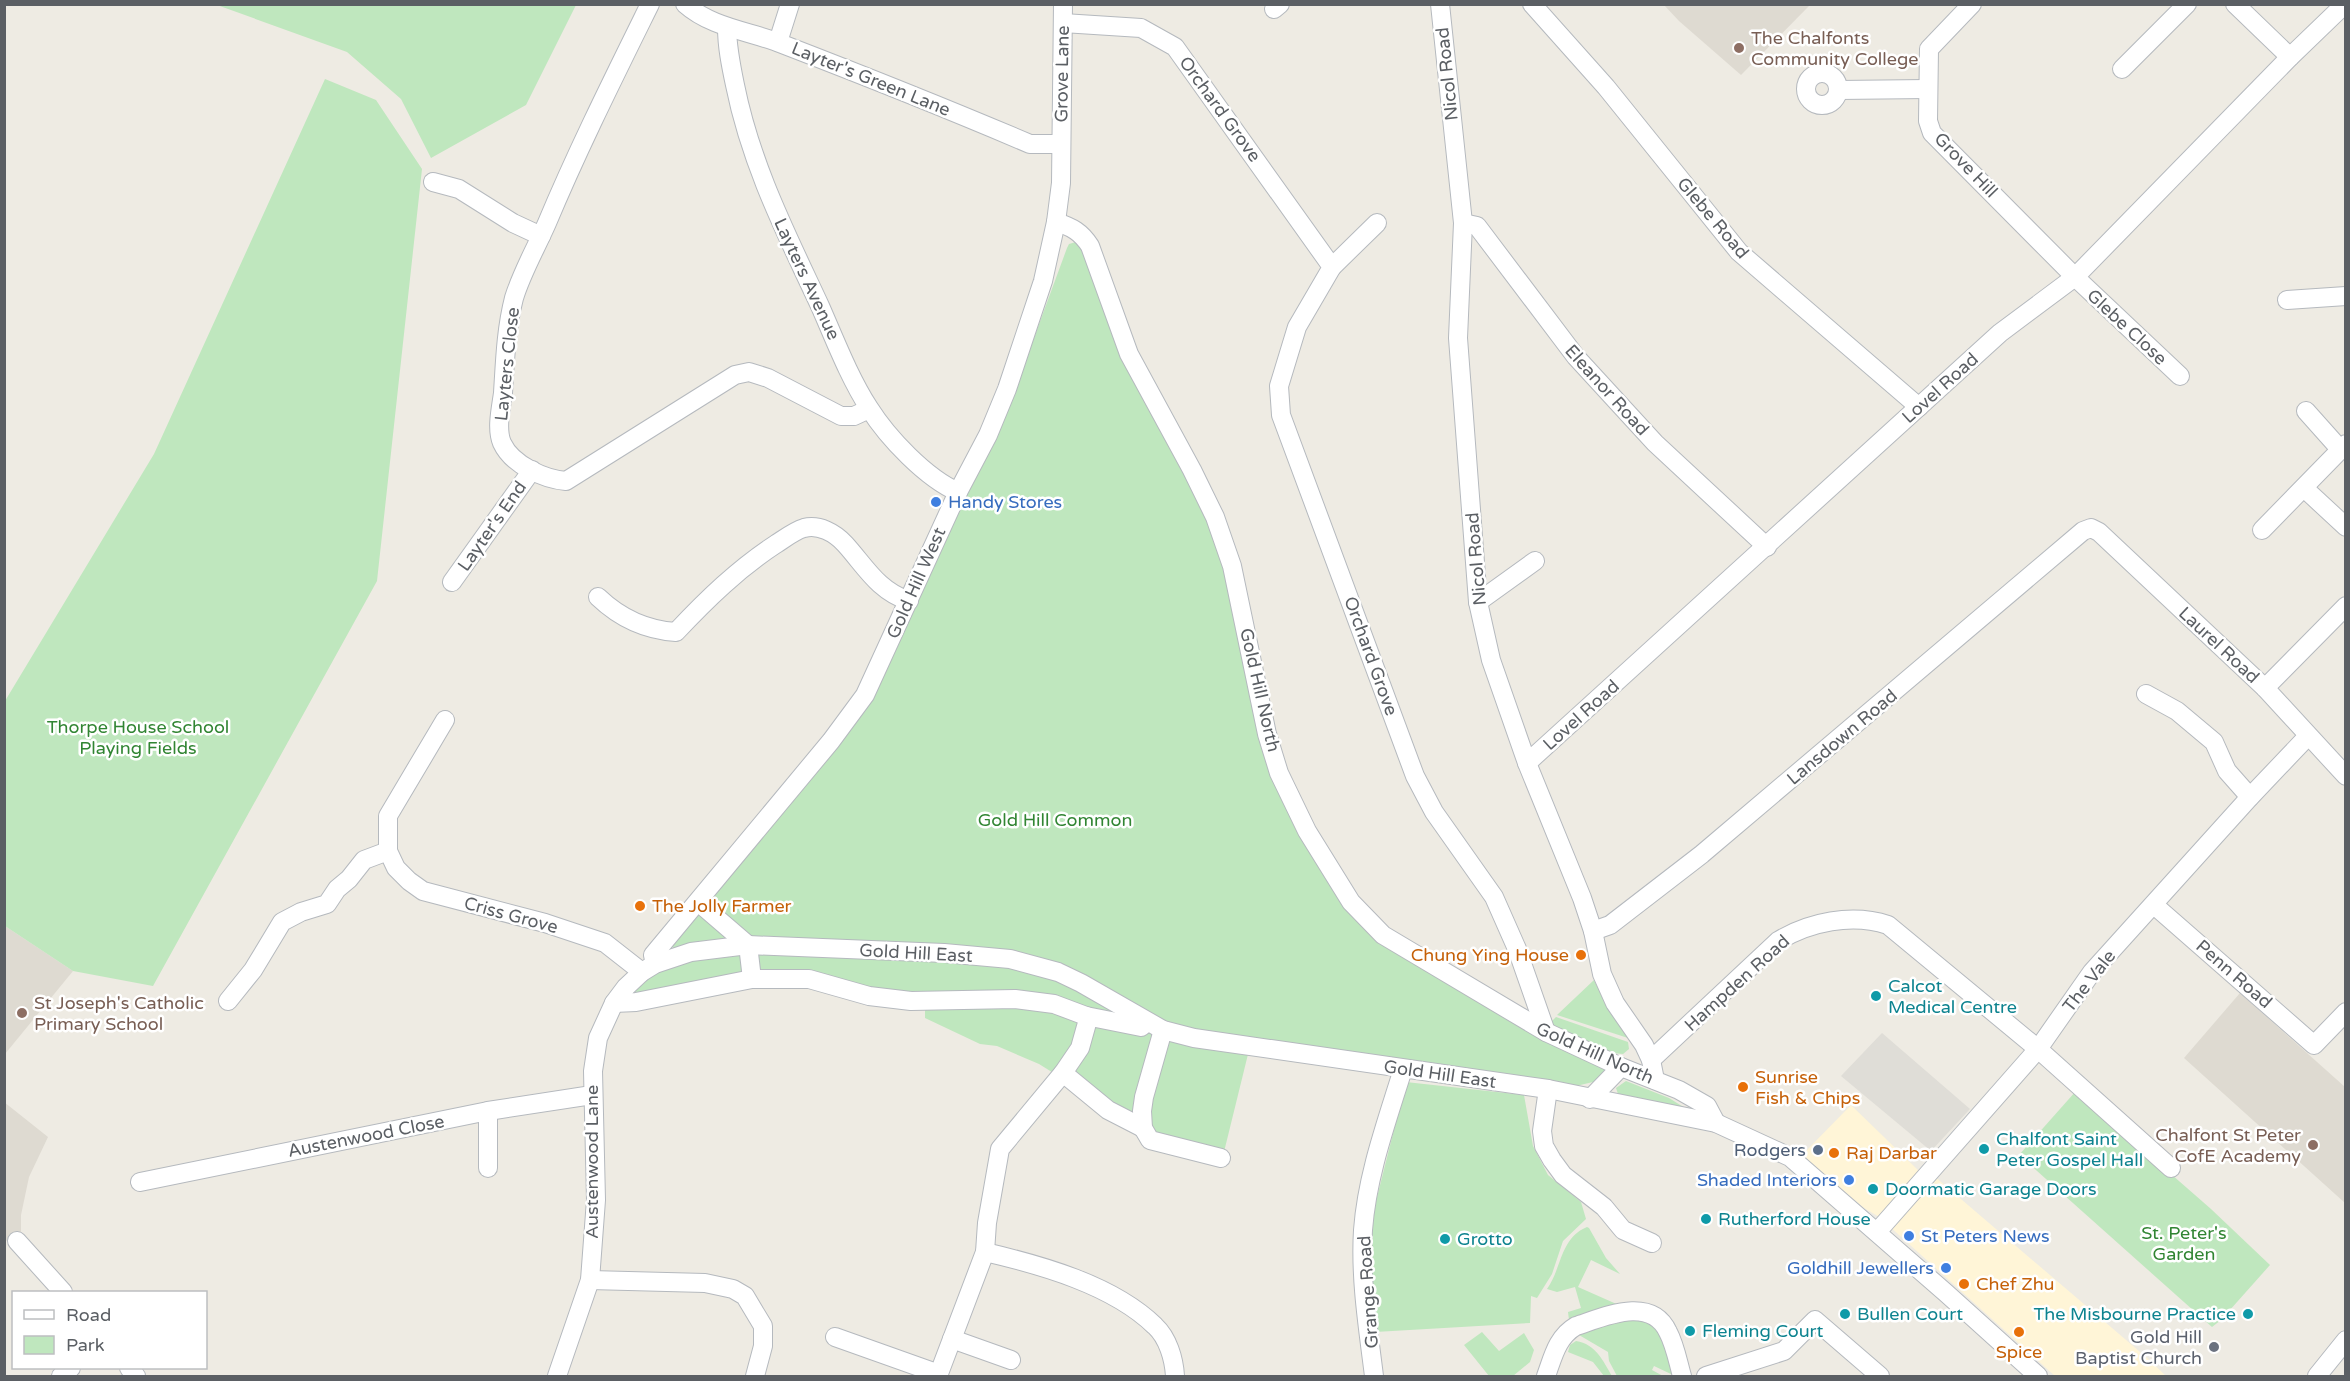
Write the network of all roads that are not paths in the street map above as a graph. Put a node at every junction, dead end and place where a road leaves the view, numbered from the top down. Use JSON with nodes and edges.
{"nodes":[{"id":1,"x":650,"y":4,"type":"edge"},
{"id":2,"x":685,"y":4,"type":"edge"},
{"id":3,"x":790,"y":4,"type":"edge"},
{"id":4,"x":1063,"y":4,"type":"edge"},
{"id":5,"x":1440,"y":4,"type":"edge"},
{"id":6,"x":1532,"y":4,"type":"edge"},
{"id":7,"x":1972,"y":4,"type":"edge"},
{"id":8,"x":2187,"y":4,"type":"edge"},
{"id":9,"x":2235,"y":4,"type":"edge"},
{"id":10,"x":2345,"y":4,"type":"edge"},
{"id":11,"x":1063,"y":23,"type":"junction"},
{"id":12,"x":727,"y":27,"type":"junction"},
{"id":13,"x":778,"y":42,"type":"junction"},
{"id":14,"x":2290,"y":57,"type":"junction"},
{"id":15,"x":2122,"y":69,"type":"dead end"},
{"id":16,"x":1928,"y":89,"type":"junction"},
{"id":17,"x":1838,"y":90,"type":"dead end"},
{"id":18,"x":1060,"y":144,"type":"junction"},
{"id":19,"x":433,"y":182,"type":"dead end"},
{"id":20,"x":1056,"y":222,"type":"junction"},
{"id":21,"x":1377,"y":223,"type":"dead end"},
{"id":22,"x":1463,"y":223,"type":"junction"},
{"id":23,"x":541,"y":236,"type":"junction"},
{"id":24,"x":1332,"y":267,"type":"junction"},
{"id":25,"x":2075,"y":277,"type":"junction"},
{"id":26,"x":2346,"y":296,"type":"edge"},
{"id":27,"x":2287,"y":300,"type":"dead end"},
{"id":28,"x":2180,"y":376,"type":"dead end"},
{"id":29,"x":1919,"y":407,"type":"junction"},
{"id":30,"x":870,"y":409,"type":"junction"},
{"id":31,"x":2306,"y":411,"type":"dead end"},
{"id":32,"x":2342,"y":446,"type":"edge"},
{"id":33,"x":532,"y":470,"type":"junction"},
{"id":34,"x":2304,"y":488,"type":"junction"},
{"id":35,"x":958,"y":492,"type":"junction"},
{"id":36,"x":2346,"y":527,"type":"edge"},
{"id":37,"x":2262,"y":530,"type":"dead end"},
{"id":38,"x":2083,"y":531,"type":"joint"},
{"id":39,"x":1767,"y":547,"type":"junction"},
{"id":40,"x":1535,"y":561,"type":"dead end"},
{"id":41,"x":452,"y":582,"type":"dead end"},
{"id":42,"x":598,"y":597,"type":"dead end"},
{"id":43,"x":909,"y":601,"type":"junction"},
{"id":44,"x":1478,"y":602,"type":"junction"},
{"id":45,"x":2346,"y":606,"type":"edge"},
{"id":46,"x":2265,"y":688,"type":"junction"},
{"id":47,"x":2146,"y":694,"type":"dead end"},
{"id":48,"x":445,"y":720,"type":"dead end"},
{"id":49,"x":2308,"y":736,"type":"junction"},
{"id":50,"x":1527,"y":763,"type":"junction"},
{"id":51,"x":2346,"y":776,"type":"edge"},
{"id":52,"x":2250,"y":797,"type":"junction"},
{"id":53,"x":388,"y":851,"type":"junction"},
{"id":54,"x":698,"y":902,"type":"junction"},
{"id":55,"x":2154,"y":905,"type":"junction"},
{"id":56,"x":1593,"y":931,"type":"junction"},
{"id":57,"x":748,"y":945,"type":"junction"},
{"id":58,"x":649,"y":968,"type":"junction"},
{"id":59,"x":752,"y":979,"type":"junction"},
{"id":60,"x":1081,"y":983,"type":"junction"},
{"id":61,"x":228,"y":1001,"type":"dead end"},
{"id":62,"x":615,"y":1003,"type":"junction"},
{"id":63,"x":2346,"y":1012,"type":"edge"},
{"id":64,"x":1086,"y":1016,"type":"junction"},
{"id":65,"x":1155,"y":1026,"type":"junction"},
{"id":66,"x":1546,"y":1032,"type":"junction"},
{"id":67,"x":2038,"y":1049,"type":"junction"},
{"id":68,"x":1651,"y":1060,"type":"junction"},
{"id":69,"x":1621,"y":1067,"type":"junction"},
{"id":70,"x":1403,"y":1069,"type":"junction"},
{"id":71,"x":1063,"y":1073,"type":"junction"},
{"id":72,"x":1655,"y":1080,"type":"junction"},
{"id":73,"x":1548,"y":1089,"type":"junction"},
{"id":74,"x":592,"y":1095,"type":"junction"},
{"id":75,"x":1590,"y":1099,"type":"junction"},
{"id":76,"x":488,"y":1112,"type":"junction"},
{"id":77,"x":1716,"y":1123,"type":"junction"},
{"id":78,"x":1143,"y":1128,"type":"junction"},
{"id":79,"x":1221,"y":1158,"type":"dead end"},
{"id":80,"x":488,"y":1168,"type":"dead end"},
{"id":81,"x":2171,"y":1168,"type":"dead end"},
{"id":82,"x":141,"y":1182,"type":"dead end"},
{"id":83,"x":1877,"y":1232,"type":"junction"},
{"id":84,"x":17,"y":1241,"type":"dead end"},
{"id":85,"x":1652,"y":1243,"type":"dead end"},
{"id":86,"x":985,"y":1252,"type":"junction"},
{"id":87,"x":590,"y":1280,"type":"junction"},
{"id":88,"x":61,"y":1291,"type":"edge"},
{"id":89,"x":834,"y":1337,"type":"dead end"},
{"id":90,"x":952,"y":1339,"type":"junction"},
{"id":91,"x":2346,"y":1340,"type":"edge"},
{"id":92,"x":1011,"y":1360,"type":"dead end"},
{"id":93,"x":938,"y":1375,"type":"edge"},
{"id":94,"x":557,"y":1377,"type":"edge"},
{"id":95,"x":754,"y":1377,"type":"edge"},
{"id":96,"x":1175,"y":1377,"type":"edge"},
{"id":97,"x":1374,"y":1377,"type":"edge"},
{"id":98,"x":1546,"y":1377,"type":"edge"},
{"id":99,"x":1682,"y":1377,"type":"edge"},
{"id":100,"x":1706,"y":1377,"type":"edge"},
{"id":101,"x":1880,"y":1377,"type":"edge"},
{"id":102,"x":2038,"y":1377,"type":"edge"},
{"id":103,"x":2317,"y":1377,"type":"edge"}],
"edges":[{"from":1,"to":23,"type":"street","name":"Layters Close"},
{"from":2,"to":12,"type":"street","name":"Layter's Green Lane"},
{"from":3,"to":13,"type":"street"},
{"from":4,"to":11,"type":"street","name":"Grove Lane"},
{"from":5,"to":22,"type":"street","name":"Nicol Road"},
{"from":6,"to":29,"type":"street","name":"Glebe Road"},
{"from":7,"to":16,"type":"street","name":"Grove Hill"},
{"from":8,"to":15,"type":"street"},
{"from":9,"to":14,"type":"street"},
{"from":10,"to":14,"type":"street","name":"Lovel Road"},
{"from":11,"to":18,"type":"street","name":"Grove Lane"},
{"from":11,"to":24,"type":"street","name":"Orchard Grove"},
{"from":12,"to":13,"type":"street","name":"Layter's Green Lane"},
{"from":12,"to":30,"type":"street","name":"Layters Avenue"},
{"from":13,"to":18,"type":"street","name":"Layter's Green Lane"},
{"from":14,"to":25,"type":"street","name":"Lovel Road"},
{"from":16,"to":17,"type":"street"},
{"from":16,"to":25,"type":"street","name":"Grove Hill"},
{"from":18,"to":20,"type":"street","name":"Gold Hill West"},
{"from":19,"to":23,"type":"street"},
{"from":20,"to":35,"type":"street","name":"Gold Hill West"},
{"from":20,"to":66,"type":"street","name":"Gold Hill North"},
{"from":21,"to":24,"type":"street","name":"Orchard Grove"},
{"from":22,"to":39,"type":"street","name":"Eleanor Road"},
{"from":22,"to":44,"type":"street","name":"Nicol Road"},
{"from":23,"to":33,"type":"street","name":"Layters Close"},
{"from":24,"to":66,"type":"street","name":"Orchard Grove"},
{"from":25,"to":28,"type":"street","name":"Glebe Close"},
{"from":25,"to":29,"type":"street","name":"Lovel Road"},
{"from":26,"to":27,"type":"street"},
{"from":29,"to":39,"type":"street","name":"Lovel Road"},
{"from":30,"to":33,"type":"street","name":"Layters Close"},
{"from":30,"to":35,"type":"street","name":"Layters Avenue"},
{"from":31,"to":32,"type":"street"},
{"from":32,"to":34,"type":"street"},
{"from":33,"to":41,"type":"street","name":"Layter's End"},
{"from":34,"to":36,"type":"street"},
{"from":34,"to":37,"type":"street"},
{"from":35,"to":43,"type":"street","name":"Gold Hill West"},
{"from":38,"to":46,"type":"street","name":"Laurel Road"},
{"from":38,"to":56,"type":"street","name":"Lansdown Road"},
{"from":39,"to":50,"type":"street","name":"Lovel Road"},
{"from":40,"to":44,"type":"street"},
{"from":42,"to":43,"type":"street"},
{"from":43,"to":54,"type":"street","name":"Gold Hill West"},
{"from":44,"to":50,"type":"street","name":"Nicol Road"},
{"from":45,"to":46,"type":"street"},
{"from":46,"to":49,"type":"street","name":"Laurel Road"},
{"from":47,"to":52,"type":"street"},
{"from":48,"to":53,"type":"street"},
{"from":49,"to":51,"type":"street","name":"Laurel Road"},
{"from":49,"to":52,"type":"street","name":"The Vale"},
{"from":50,"to":56,"type":"street","name":"Nicol Road"},
{"from":52,"to":55,"type":"street","name":"The Vale"},
{"from":53,"to":58,"type":"street","name":"Criss Grove"},
{"from":53,"to":61,"type":"street"},
{"from":54,"to":57,"type":"street"},
{"from":54,"to":58,"type":"street","name":"Gold Hill West"},
{"from":55,"to":63,"type":"street","name":"Penn Road"},
{"from":55,"to":67,"type":"street","name":"The Vale"},
{"from":56,"to":68,"type":"street","name":"Nicol Road"},
{"from":57,"to":58,"type":"street","name":"Gold Hill East"},
{"from":57,"to":59,"type":"street"},
{"from":57,"to":60,"type":"street","name":"Gold Hill East"},
{"from":58,"to":62,"type":"street","name":"Austenwood Lane"},
{"from":59,"to":62,"type":"street"},
{"from":59,"to":64,"type":"street"},
{"from":60,"to":64,"type":"street"},
{"from":60,"to":65,"type":"street","name":"Gold Hill East"},
{"from":62,"to":74,"type":"street","name":"Austenwood Lane"},
{"from":64,"to":65,"type":"street"},
{"from":64,"to":71,"type":"street"},
{"from":65,"to":70,"type":"street","name":"Gold Hill East"},
{"from":65,"to":78,"type":"street"},
{"from":66,"to":69,"type":"street","name":"Gold Hill North"},
{"from":67,"to":68,"type":"street","name":"Hampden Road"},
{"from":67,"to":81,"type":"street","name":"Hampden Road"},
{"from":67,"to":83,"type":"street","name":"The Vale"},
{"from":68,"to":72,"type":"street","name":"Nicol Road"},
{"from":69,"to":72,"type":"street","name":"Gold Hill North"},
{"from":69,"to":75,"type":"street"},
{"from":70,"to":73,"type":"street","name":"Gold Hill East"},
{"from":70,"to":97,"type":"street","name":"Grange Road"},
{"from":71,"to":78,"type":"street"},
{"from":71,"to":86,"type":"street"},
{"from":72,"to":77,"type":"street","name":"Gold Hill North"},
{"from":73,"to":75,"type":"street","name":"Gold Hill East"},
{"from":73,"to":85,"type":"street"},
{"from":74,"to":76,"type":"street","name":"Austenwood Close"},
{"from":74,"to":87,"type":"street","name":"Austenwood Lane"},
{"from":75,"to":77,"type":"street","name":"Gold Hill East"},
{"from":76,"to":80,"type":"street"},
{"from":76,"to":82,"type":"street","name":"Austenwood Close"},
{"from":77,"to":83,"type":"street"},
{"from":78,"to":79,"type":"street"},
{"from":83,"to":102,"type":"street"},
{"from":84,"to":88,"type":"street"},
{"from":86,"to":90,"type":"street"},
{"from":86,"to":96,"type":"street"},
{"from":87,"to":94,"type":"street","name":"Austenwood Lane"},
{"from":87,"to":95,"type":"street"},
{"from":89,"to":93,"type":"street"},
{"from":90,"to":92,"type":"street"},
{"from":90,"to":93,"type":"street"},
{"from":91,"to":103,"type":"street"},
{"from":98,"to":99,"type":"street"},
{"from":100,"to":101,"type":"street"}]}
